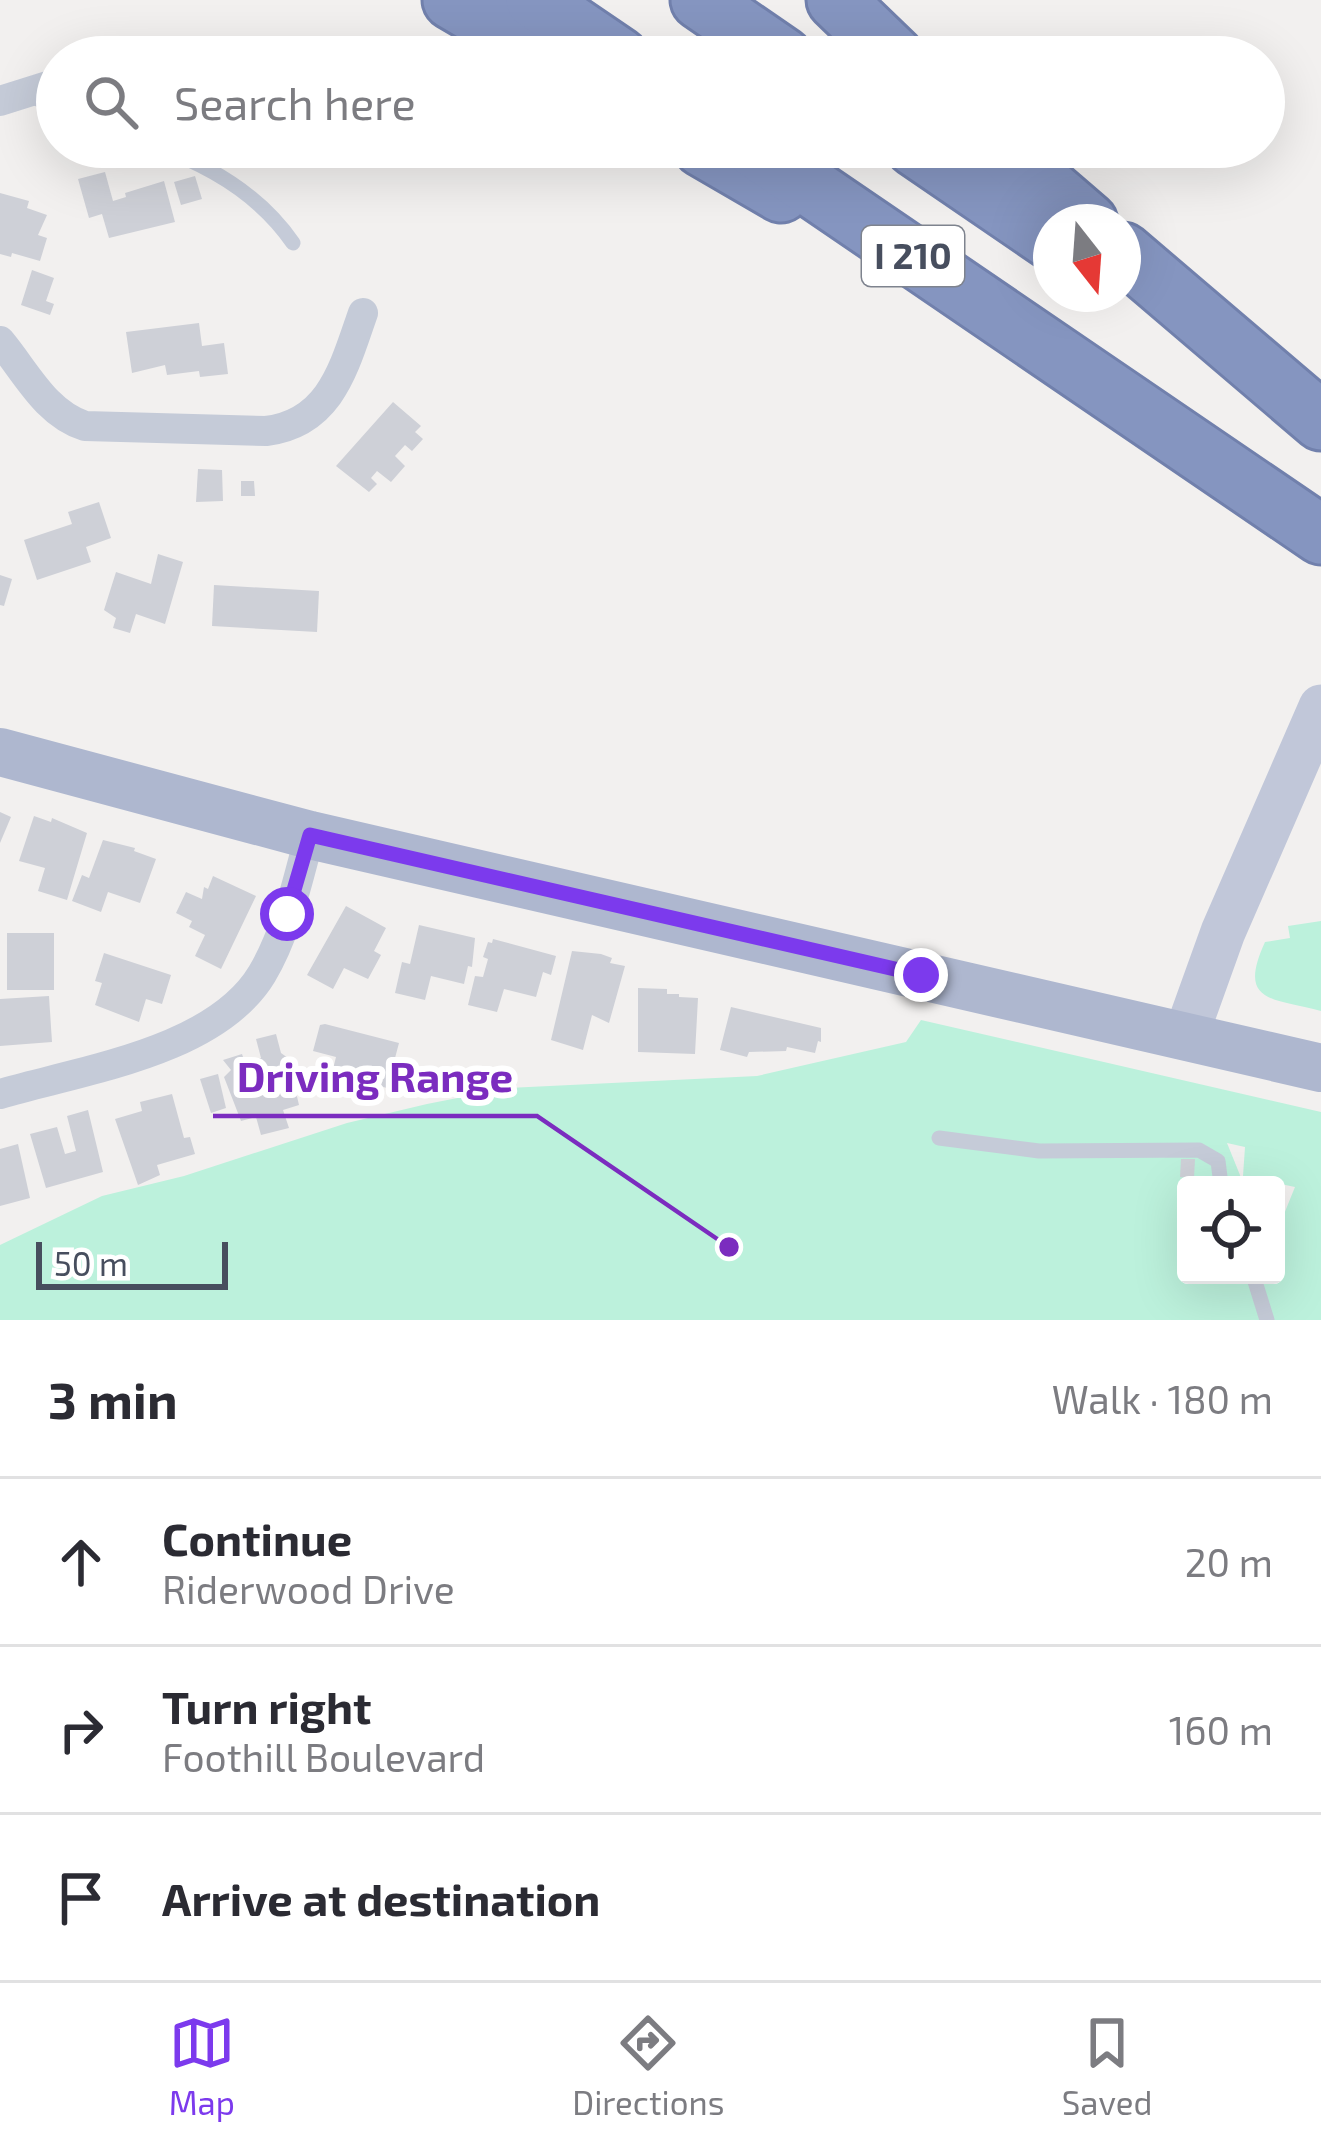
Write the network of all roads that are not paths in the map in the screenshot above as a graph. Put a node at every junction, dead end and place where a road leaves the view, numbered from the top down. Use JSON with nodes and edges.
{"nodes":[{"id":1,"x":452,"y":0,"type":"edge"},
{"id":2,"x":535,"y":0,"type":"edge"},
{"id":3,"x":700,"y":0,"type":"edge"},
{"id":4,"x":836,"y":0,"type":"edge"},
{"id":5,"x":513,"y":36,"type":"edge"},
{"id":6,"x":588,"y":36,"type":"edge"},
{"id":7,"x":752,"y":36,"type":"edge"},
{"id":8,"x":873,"y":36,"type":"edge"},
{"id":9,"x":204,"y":168,"type":"edge"},
{"id":10,"x":738,"y":168,"type":"edge"},
{"id":11,"x":783,"y":168,"type":"edge"},
{"id":12,"x":946,"y":168,"type":"edge"},
{"id":13,"x":1025,"y":168,"type":"edge"},
{"id":14,"x":1067,"y":204,"type":"edge"},
{"id":15,"x":1033,"y":228,"type":"edge"},
{"id":16,"x":293,"y":243,"type":"dead end"},
{"id":17,"x":1141,"y":268,"type":"edge"},
{"id":18,"x":1141,"y":302,"type":"edge"},
{"id":19,"x":363,"y":313,"type":"dead end"},
{"id":20,"x":0,"y":341,"type":"edge"},
{"id":21,"x":1074,"y":366,"type":"junction"},
{"id":22,"x":1321,"y":423,"type":"edge"},
{"id":23,"x":1312,"y":529,"type":"edge"},
{"id":24,"x":1321,"y":707,"type":"edge"},
{"id":25,"x":0,"y":752,"type":"edge"},
{"id":26,"x":310,"y":835,"type":"junction"},
{"id":27,"x":1186,"y":1035,"type":"junction"},
{"id":28,"x":1321,"y":1068,"type":"edge"},
{"id":29,"x":0,"y":1094,"type":"edge"},
{"id":30,"x":939,"y":1138,"type":"dead end"},
{"id":31,"x":1220,"y":1176,"type":"edge"},
{"id":32,"x":1255,"y":1284,"type":"edge"},
{"id":33,"x":1267,"y":1320,"type":"edge"}],
"edges":[{"from":1,"to":5,"type":"highway"},
{"from":2,"to":6,"type":"highway"},
{"from":3,"to":7,"type":"highway"},
{"from":4,"to":8,"type":"highway"},
{"from":9,"to":16,"type":"lane"},
{"from":10,"to":21,"type":"highway"},
{"from":11,"to":21,"type":"highway","number":"I 210"},
{"from":12,"to":15,"type":"highway","number":"I 210"},
{"from":13,"to":14,"type":"highway"},
{"from":17,"to":22,"type":"highway"},
{"from":18,"to":22,"type":"highway"},
{"from":19,"to":20,"type":"street"},
{"from":21,"to":23,"type":"highway","number":"I 210"},
{"from":24,"to":27,"type":"main road"},
{"from":25,"to":26,"type":"main road"},
{"from":26,"to":27,"type":"main road"},
{"from":26,"to":29,"type":"street"},
{"from":27,"to":28,"type":"main road"},
{"from":30,"to":31,"type":"lane"},
{"from":32,"to":33,"type":"lane"}]}
